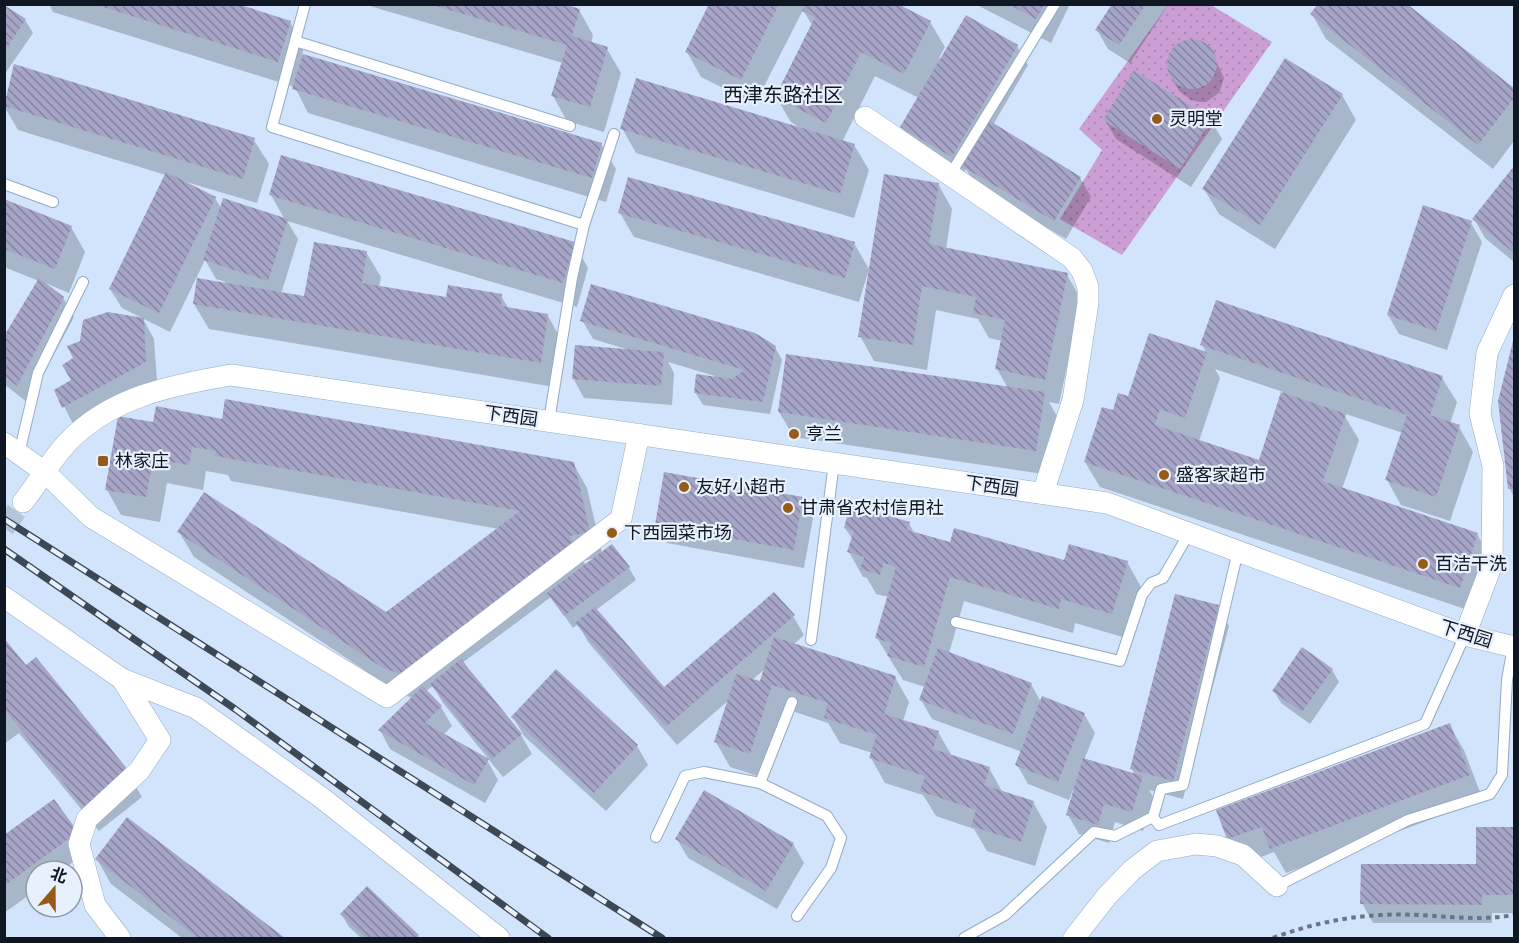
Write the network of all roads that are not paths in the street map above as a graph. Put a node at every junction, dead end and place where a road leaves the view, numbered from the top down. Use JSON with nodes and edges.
{"nodes":[{"id":1,"x":305,"y":4,"type":"edge"},
{"id":2,"x":1055,"y":4,"type":"edge"},
{"id":3,"x":295,"y":41,"type":"junction"},
{"id":4,"x":865,"y":117,"type":"dead end"},
{"id":5,"x":570,"y":126,"type":"dead end"},
{"id":6,"x":614,"y":134,"type":"dead end"},
{"id":7,"x":950,"y":175,"type":"junction"},
{"id":8,"x":4,"y":184,"type":"edge"},
{"id":9,"x":53,"y":202,"type":"dead end"},
{"id":10,"x":584,"y":225,"type":"junction"},
{"id":11,"x":83,"y":282,"type":"dead end"},
{"id":12,"x":1515,"y":295,"type":"edge"},
{"id":13,"x":549,"y":421,"type":"junction"},
{"id":14,"x":639,"y":434,"type":"junction"},
{"id":15,"x":12,"y":449,"type":"edge"},
{"id":16,"x":834,"y":463,"type":"junction"},
{"id":17,"x":46,"y":473,"type":"junction"},
{"id":18,"x":1043,"y":493,"type":"junction"},
{"id":19,"x":23,"y":502,"type":"tunnel mouth"},
{"id":20,"x":1188,"y":535,"type":"junction"},
{"id":21,"x":1238,"y":551,"type":"junction"},
{"id":22,"x":4,"y":597,"type":"edge"},
{"id":23,"x":956,"y":622,"type":"dead end"},
{"id":24,"x":1465,"y":635,"type":"junction"},
{"id":25,"x":811,"y":640,"type":"dead end"},
{"id":26,"x":1514,"y":647,"type":"edge"},
{"id":27,"x":122,"y":679,"type":"junction"},
{"id":28,"x":792,"y":702,"type":"dead end"},
{"id":29,"x":760,"y":783,"type":"junction"},
{"id":30,"x":1152,"y":817,"type":"junction"},
{"id":31,"x":656,"y":837,"type":"dead end"},
{"id":32,"x":1277,"y":886,"type":"joint"},
{"id":33,"x":797,"y":916,"type":"dead end"},
{"id":34,"x":120,"y":939,"type":"edge"},
{"id":35,"x":499,"y":939,"type":"edge"},
{"id":36,"x":964,"y":939,"type":"edge"},
{"id":37,"x":1074,"y":939,"type":"edge"}],
"edges":[{"from":1,"to":3,"type":"lane"},
{"from":2,"to":7,"type":"lane"},
{"from":3,"to":5,"type":"lane"},
{"from":3,"to":10,"type":"lane"},
{"from":4,"to":7,"type":"street","name":"下西园"},
{"from":6,"to":10,"type":"lane"},
{"from":7,"to":18,"type":"street","name":"下西园"},
{"from":8,"to":9,"type":"lane"},
{"from":10,"to":13,"type":"lane"},
{"from":11,"to":15,"type":"lane"},
{"from":12,"to":24,"type":"street"},
{"from":13,"to":14,"type":"street","name":"下西园"},
{"from":13,"to":17,"type":"street","name":"下西园"},
{"from":14,"to":16,"type":"street","name":"下西园"},
{"from":14,"to":17,"type":"street"},
{"from":15,"to":17,"type":"street"},
{"from":16,"to":18,"type":"street","name":"下西园"},
{"from":16,"to":25,"type":"lane"},
{"from":17,"to":19,"type":"street","name":"下西园"},
{"from":18,"to":20,"type":"street","name":"下西园"},
{"from":20,"to":21,"type":"street","name":"下西园"},
{"from":20,"to":23,"type":"lane"},
{"from":21,"to":24,"type":"street","name":"下西园"},
{"from":21,"to":30,"type":"lane"},
{"from":22,"to":27,"type":"street"},
{"from":24,"to":26,"type":"street","name":"下西园"},
{"from":24,"to":30,"type":"lane"},
{"from":26,"to":32,"type":"lane"},
{"from":27,"to":34,"type":"street"},
{"from":27,"to":35,"type":"street"},
{"from":28,"to":29,"type":"lane"},
{"from":29,"to":31,"type":"lane"},
{"from":29,"to":33,"type":"lane"},
{"from":30,"to":36,"type":"lane"},
{"from":32,"to":37,"type":"street"}]}
